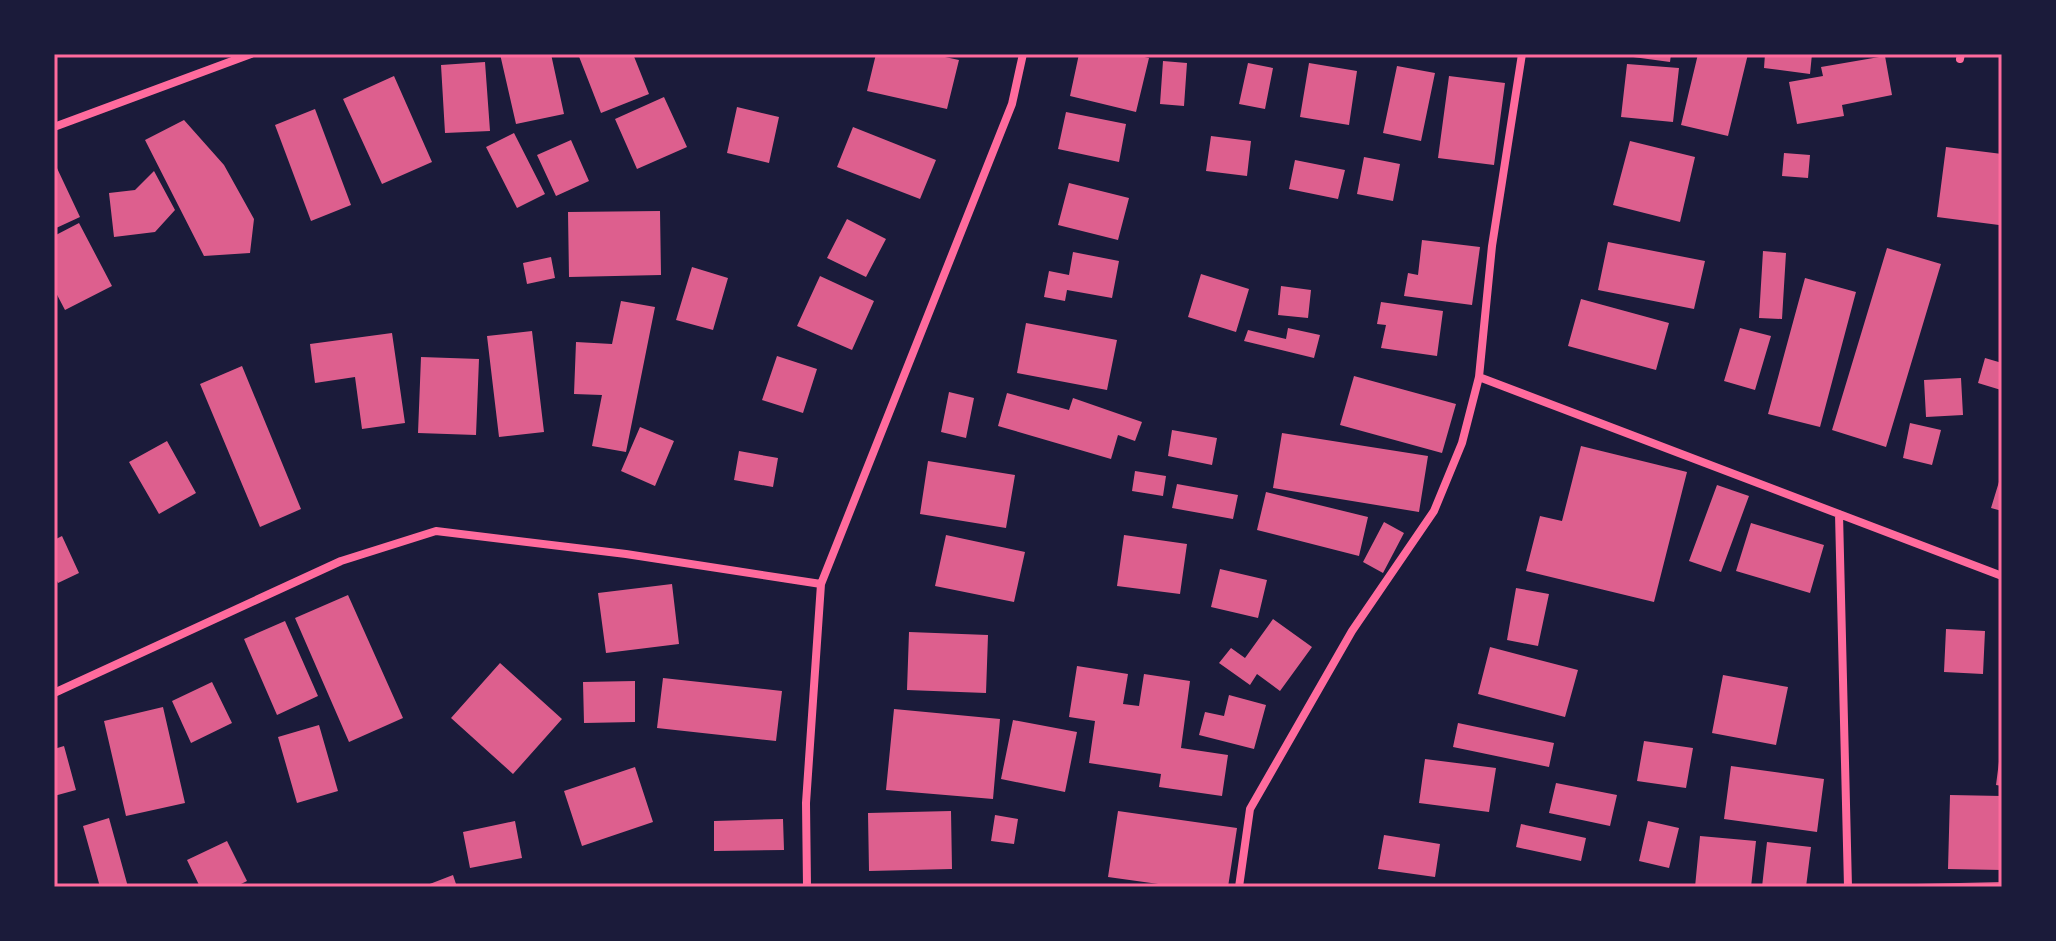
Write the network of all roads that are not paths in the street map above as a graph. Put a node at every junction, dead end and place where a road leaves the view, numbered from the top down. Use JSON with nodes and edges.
{"nodes":[{"id":1,"x":251,"y":54,"type":"edge"},
{"id":2,"x":1023,"y":54,"type":"edge"},
{"id":3,"x":1522,"y":54,"type":"edge"},
{"id":4,"x":54,"y":127,"type":"edge"},
{"id":5,"x":1479,"y":377,"type":"junction"},
{"id":6,"x":1839,"y":514,"type":"junction"},
{"id":7,"x":2002,"y":576,"type":"edge"},
{"id":8,"x":821,"y":584,"type":"junction"},
{"id":9,"x":54,"y":693,"type":"edge"},
{"id":10,"x":807,"y":887,"type":"edge"},
{"id":11,"x":1239,"y":887,"type":"edge"},
{"id":12,"x":1848,"y":887,"type":"edge"}],
"edges":[{"from":1,"to":4,"type":"street"},
{"from":2,"to":8,"type":"street"},
{"from":3,"to":5,"type":"street"},
{"from":5,"to":6,"type":"street"},
{"from":5,"to":11,"type":"street"},
{"from":6,"to":7,"type":"street"},
{"from":6,"to":12,"type":"street"},
{"from":8,"to":9,"type":"street"},
{"from":8,"to":10,"type":"street"}]}
